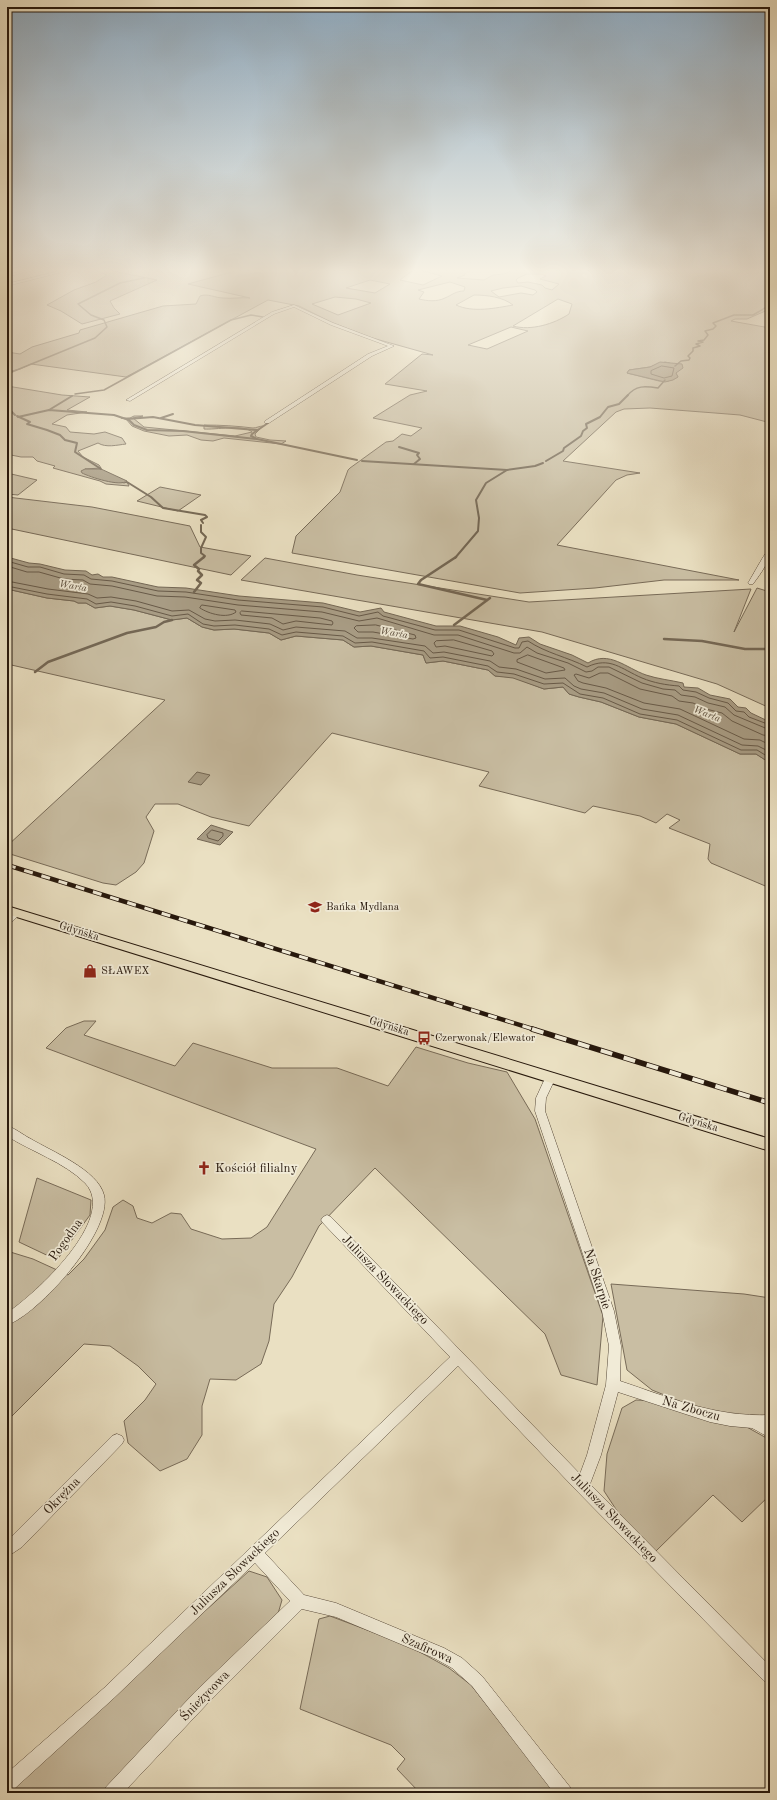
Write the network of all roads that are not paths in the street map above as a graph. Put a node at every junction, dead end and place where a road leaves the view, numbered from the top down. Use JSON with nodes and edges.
{"nodes":[{"id":1,"x":208,"y":352,"type":"edge"},
{"id":2,"x":377,"y":352,"type":"edge"},
{"id":3,"x":128,"y":400,"type":"dead end"},
{"id":4,"x":267,"y":422,"type":"dead end"},
{"id":5,"x":770,"y":550,"type":"edge"},
{"id":6,"x":751,"y":583,"type":"dead end"},
{"id":7,"x":10,"y":915,"type":"edge"},
{"id":8,"x":551,"y":1077,"type":"junction"},
{"id":9,"x":7,"y":1130,"type":"edge"},
{"id":10,"x":770,"y":1145,"type":"edge"},
{"id":11,"x":327,"y":1220,"type":"dead end"},
{"id":12,"x":7,"y":1320,"type":"edge"},
{"id":13,"x":459,"y":1357,"type":"junction"},
{"id":14,"x":613,"y":1386,"type":"junction"},
{"id":15,"x":770,"y":1422,"type":"edge"},
{"id":16,"x":756,"y":1423,"type":"junction"},
{"id":17,"x":770,"y":1432,"type":"edge"},
{"id":18,"x":117,"y":1440,"type":"dead end"},
{"id":19,"x":582,"y":1486,"type":"junction"},
{"id":20,"x":7,"y":1550,"type":"edge"},
{"id":21,"x":255,"y":1553,"type":"junction"},
{"id":22,"x":300,"y":1601,"type":"junction"},
{"id":23,"x":770,"y":1677,"type":"edge"},
{"id":24,"x":7,"y":1784,"type":"edge"},
{"id":25,"x":112,"y":1793,"type":"edge"},
{"id":26,"x":564,"y":1793,"type":"edge"}],
"edges":[{"from":1,"to":3,"type":"street"},
{"from":2,"to":4,"type":"street"},
{"from":5,"to":6,"type":"street"},
{"from":7,"to":8,"type":"main road","name":"Gdyńska"},
{"from":8,"to":10,"type":"main road","name":"Gdyńska"},
{"from":8,"to":14,"type":"street","name":"Na Skarpie"},
{"from":9,"to":12,"type":"street","name":"Pogodna"},
{"from":11,"to":13,"type":"street","name":"Juliusza Słowackiego"},
{"from":13,"to":19,"type":"street","name":"Juliusza Słowackiego"},
{"from":13,"to":21,"type":"street","name":"Juliusza Słowackiego"},
{"from":14,"to":16,"type":"street","name":"Na Zboczu"},
{"from":14,"to":19,"type":"street","name":"Na Skarpie"},
{"from":15,"to":16,"type":"street","name":"Na Zboczu"},
{"from":16,"to":17,"type":"street"},
{"from":18,"to":20,"type":"street","name":"Okrężna"},
{"from":19,"to":23,"type":"street","name":"Juliusza Słowackiego"},
{"from":21,"to":22,"type":"street"},
{"from":21,"to":24,"type":"street","name":"Juliusza Słowackiego"},
{"from":22,"to":25,"type":"street","name":"Śnieżycowa"},
{"from":22,"to":26,"type":"street","name":"Szafirowa"}]}
